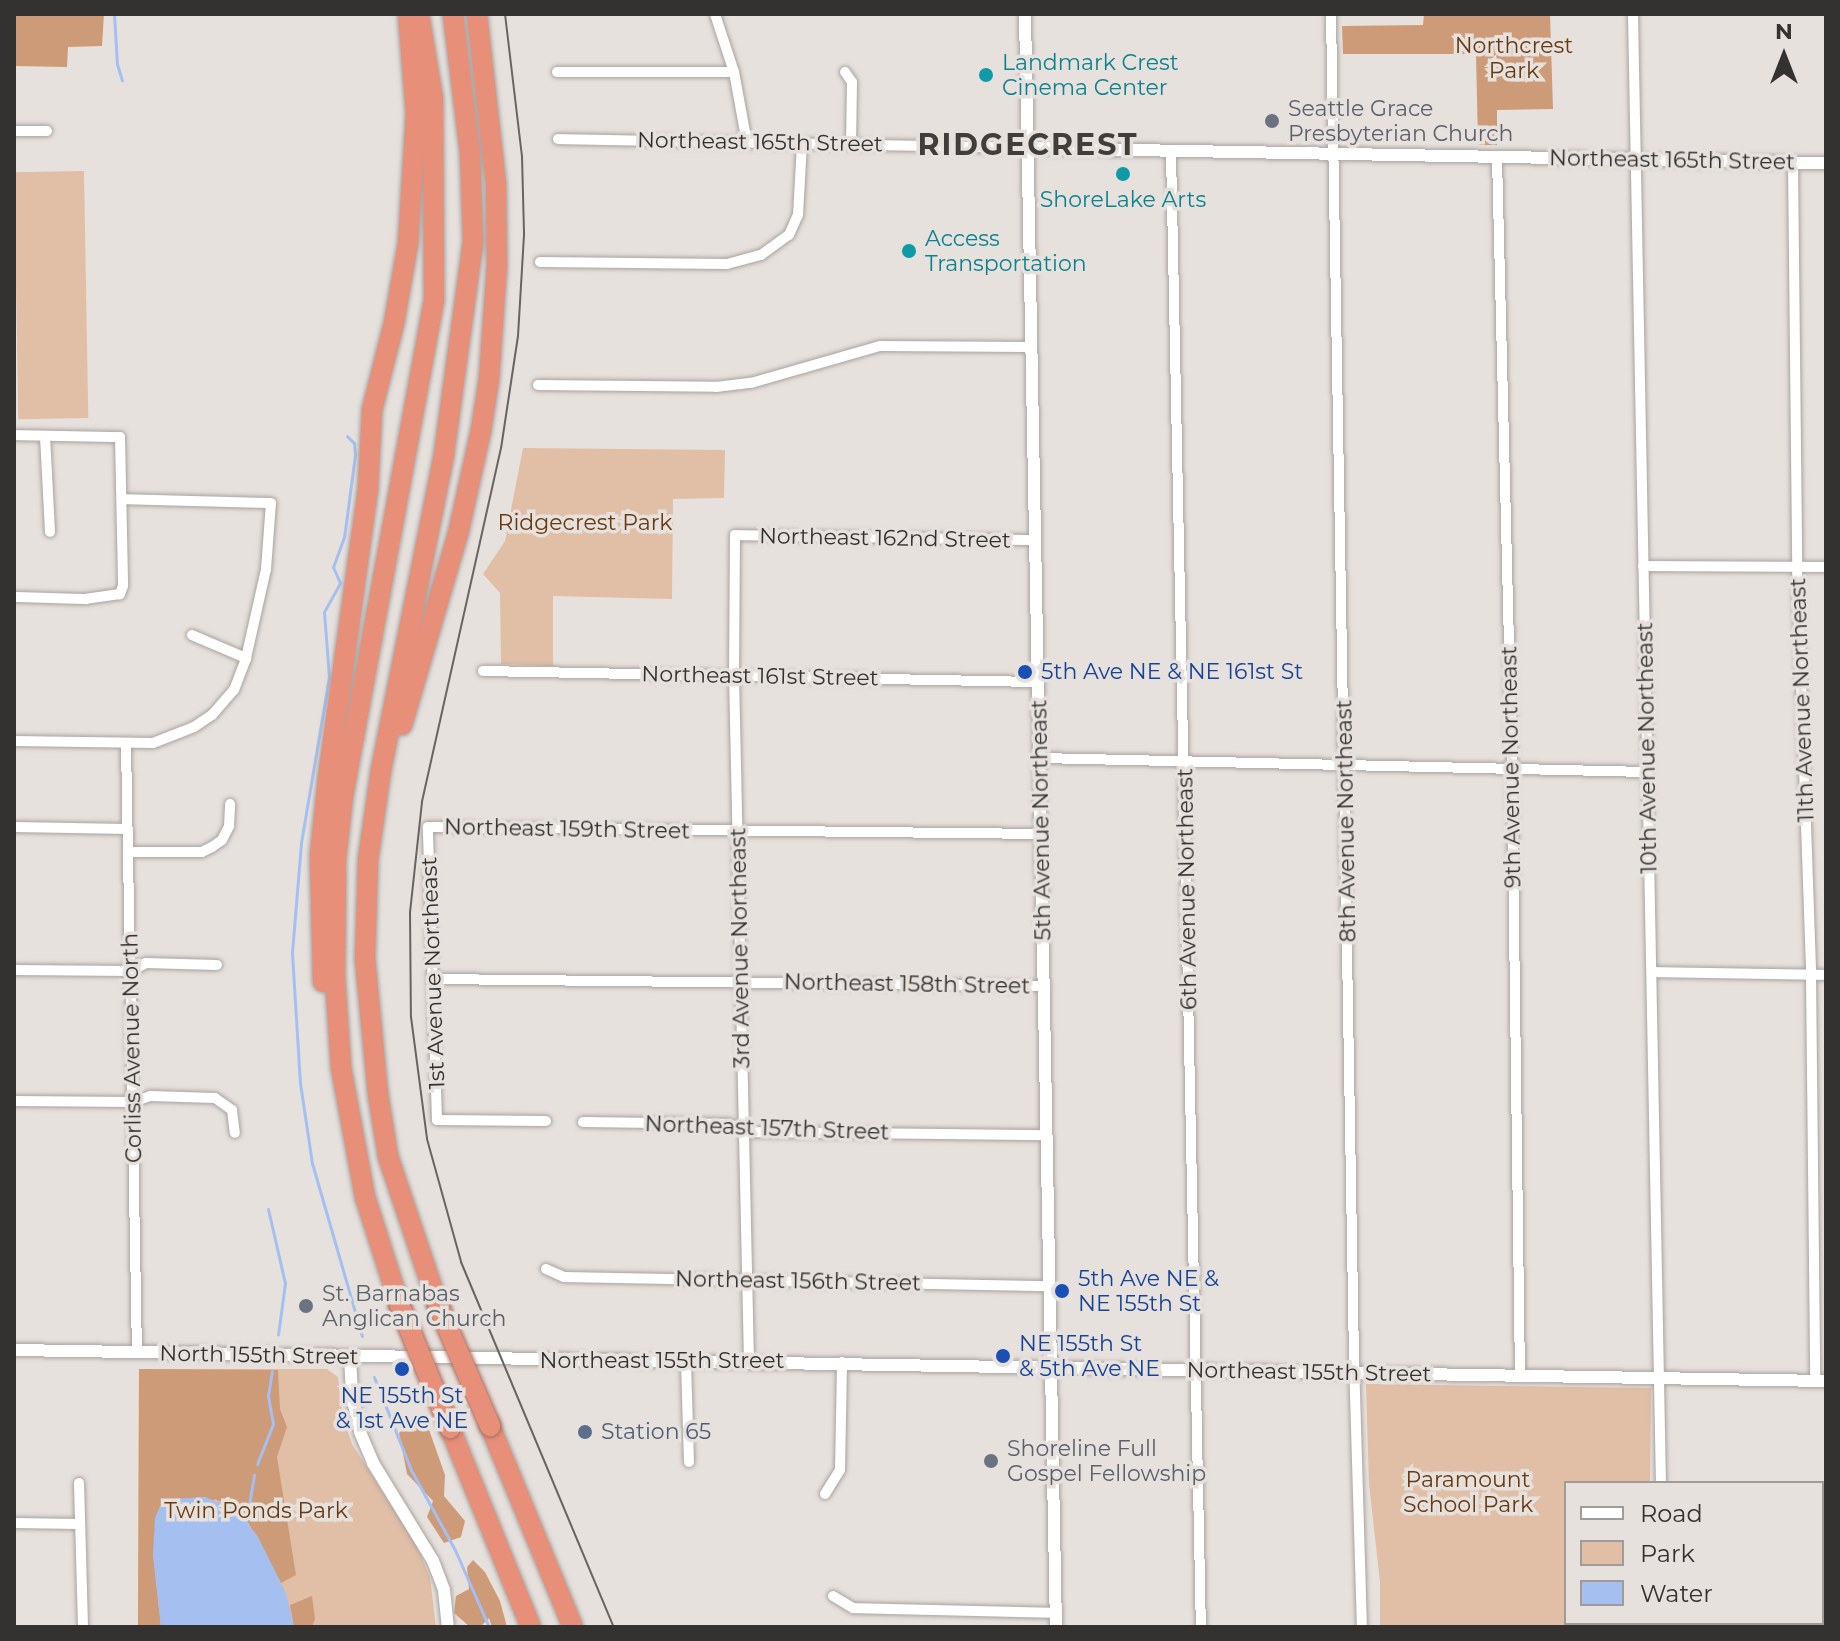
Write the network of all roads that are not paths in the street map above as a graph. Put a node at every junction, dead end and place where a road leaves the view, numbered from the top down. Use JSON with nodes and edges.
{"nodes":[{"id":1,"x":408,"y":14,"type":"edge"},
{"id":2,"x":419,"y":14,"type":"edge"},
{"id":3,"x":453,"y":14,"type":"edge"},
{"id":4,"x":477,"y":14,"type":"edge"},
{"id":5,"x":715,"y":14,"type":"edge"},
{"id":6,"x":1025,"y":14,"type":"edge"},
{"id":7,"x":1331,"y":14,"type":"edge"},
{"id":8,"x":1633,"y":14,"type":"edge"},
{"id":9,"x":557,"y":72,"type":"dead end"},
{"id":10,"x":734,"y":72,"type":"junction"},
{"id":11,"x":845,"y":72,"type":"dead end"},
{"id":12,"x":14,"y":131,"type":"edge"},
{"id":13,"x":47,"y":131,"type":"dead end"},
{"id":14,"x":558,"y":139,"type":"dead end"},
{"id":15,"x":747,"y":143,"type":"junction"},
{"id":16,"x":851,"y":143,"type":"junction"},
{"id":17,"x":802,"y":144,"type":"junction"},
{"id":18,"x":1027,"y":148,"type":"junction"},
{"id":19,"x":1171,"y":151,"type":"junction"},
{"id":20,"x":1335,"y":154,"type":"junction"},
{"id":21,"x":1497,"y":157,"type":"junction"},
{"id":22,"x":1636,"y":159,"type":"junction"},
{"id":23,"x":1793,"y":162,"type":"junction"},
{"id":24,"x":1826,"y":163,"type":"edge"},
{"id":25,"x":540,"y":262,"type":"dead end"},
{"id":26,"x":1030,"y":347,"type":"junction"},
{"id":27,"x":538,"y":385,"type":"dead end"},
{"id":28,"x":14,"y":435,"type":"edge"},
{"id":29,"x":45,"y":436,"type":"junction"},
{"id":30,"x":122,"y":499,"type":"junction"},
{"id":31,"x":50,"y":532,"type":"dead end"},
{"id":32,"x":735,"y":535,"type":"joint"},
{"id":33,"x":1035,"y":540,"type":"junction"},
{"id":34,"x":1643,"y":566,"type":"junction"},
{"id":35,"x":1797,"y":567,"type":"junction"},
{"id":36,"x":1826,"y":567,"type":"edge"},
{"id":37,"x":14,"y":597,"type":"edge"},
{"id":38,"x":192,"y":635,"type":"dead end"},
{"id":39,"x":246,"y":658,"type":"junction"},
{"id":40,"x":483,"y":671,"type":"dead end"},
{"id":41,"x":734,"y":676,"type":"junction"},
{"id":42,"x":1038,"y":682,"type":"junction"},
{"id":43,"x":14,"y":741,"type":"edge"},
{"id":44,"x":126,"y":743,"type":"junction"},
{"id":45,"x":1040,"y":758,"type":"junction"},
{"id":46,"x":1185,"y":764,"type":"junction"},
{"id":47,"x":1345,"y":765,"type":"junction"},
{"id":48,"x":1512,"y":768,"type":"junction"},
{"id":49,"x":1647,"y":772,"type":"junction"},
{"id":50,"x":230,"y":804,"type":"dead end"},
{"id":51,"x":375,"y":812,"type":"junction"},
{"id":52,"x":14,"y":827,"type":"edge"},
{"id":53,"x":428,"y":827,"type":"joint"},
{"id":54,"x":128,"y":829,"type":"junction"},
{"id":55,"x":737,"y":831,"type":"junction"},
{"id":56,"x":1041,"y":834,"type":"junction"},
{"id":57,"x":128,"y":852,"type":"junction"},
{"id":58,"x":217,"y":965,"type":"dead end"},
{"id":59,"x":14,"y":970,"type":"edge"},
{"id":60,"x":131,"y":971,"type":"junction"},
{"id":61,"x":1653,"y":972,"type":"junction"},
{"id":62,"x":1811,"y":975,"type":"junction"},
{"id":63,"x":1826,"y":975,"type":"edge"},
{"id":64,"x":435,"y":979,"type":"junction"},
{"id":65,"x":741,"y":982,"type":"junction"},
{"id":66,"x":1044,"y":986,"type":"junction"},
{"id":67,"x":341,"y":1067,"type":"junction"},
{"id":68,"x":14,"y":1101,"type":"edge"},
{"id":69,"x":133,"y":1102,"type":"junction"},
{"id":70,"x":546,"y":1121,"type":"dead end"},
{"id":71,"x":583,"y":1122,"type":"dead end"},
{"id":72,"x":745,"y":1132,"type":"junction"},
{"id":73,"x":235,"y":1133,"type":"dead end"},
{"id":74,"x":1047,"y":1135,"type":"junction"},
{"id":75,"x":546,"y":1269,"type":"dead end"},
{"id":76,"x":748,"y":1281,"type":"junction"},
{"id":77,"x":1050,"y":1286,"type":"junction"},
{"id":78,"x":14,"y":1350,"type":"edge"},
{"id":79,"x":137,"y":1352,"type":"junction"},
{"id":80,"x":350,"y":1356,"type":"junction"},
{"id":81,"x":505,"y":1360,"type":"joint"},
{"id":82,"x":686,"y":1362,"type":"junction"},
{"id":83,"x":749,"y":1362,"type":"junction"},
{"id":84,"x":842,"y":1362,"type":"junction"},
{"id":85,"x":1053,"y":1369,"type":"junction"},
{"id":86,"x":1195,"y":1371,"type":"junction"},
{"id":87,"x":1355,"y":1373,"type":"junction"},
{"id":88,"x":1520,"y":1376,"type":"junction"},
{"id":89,"x":1661,"y":1379,"type":"junction"},
{"id":90,"x":1820,"y":1381,"type":"edge"},
{"id":91,"x":689,"y":1462,"type":"dead end"},
{"id":92,"x":1661,"y":1481,"type":"edge"},
{"id":93,"x":79,"y":1483,"type":"dead end"},
{"id":94,"x":825,"y":1494,"type":"dead end"},
{"id":95,"x":14,"y":1523,"type":"edge"},
{"id":96,"x":80,"y":1524,"type":"junction"},
{"id":97,"x":833,"y":1596,"type":"dead end"},
{"id":98,"x":1056,"y":1613,"type":"junction"},
{"id":99,"x":83,"y":1627,"type":"edge"},
{"id":100,"x":448,"y":1627,"type":"edge"},
{"id":101,"x":531,"y":1627,"type":"edge"},
{"id":102,"x":573,"y":1627,"type":"edge"},
{"id":103,"x":1056,"y":1627,"type":"edge"},
{"id":104,"x":1201,"y":1627,"type":"edge"},
{"id":105,"x":1362,"y":1627,"type":"edge"}],
"edges":[{"from":1,"to":67,"type":"highway"},
{"from":2,"to":67,"type":"highway"},
{"from":3,"to":51,"type":"highway"},
{"from":4,"to":51,"type":"highway"},
{"from":5,"to":10,"type":"street"},
{"from":6,"to":18,"type":"street","name":"5th Avenue Northeast"},
{"from":7,"to":20,"type":"street","name":"8th Avenue Northeast"},
{"from":8,"to":22,"type":"street","name":"10th Avenue Northeast"},
{"from":9,"to":10,"type":"street"},
{"from":10,"to":15,"type":"street"},
{"from":11,"to":16,"type":"street"},
{"from":12,"to":13,"type":"street"},
{"from":14,"to":15,"type":"street","name":"Northeast 165th Street"},
{"from":15,"to":17,"type":"street","name":"Northeast 165th Street"},
{"from":16,"to":17,"type":"street","name":"Northeast 165th Street"},
{"from":16,"to":18,"type":"street","name":"Northeast 165th Street"},
{"from":17,"to":25,"type":"street"},
{"from":18,"to":19,"type":"street","name":"Northeast 165th Street"},
{"from":18,"to":26,"type":"street","name":"5th Avenue Northeast"},
{"from":19,"to":20,"type":"street","name":"Northeast 165th Street"},
{"from":19,"to":46,"type":"street","name":"6th Avenue Northeast"},
{"from":20,"to":21,"type":"street","name":"Northeast 165th Street"},
{"from":20,"to":47,"type":"street","name":"8th Avenue Northeast"},
{"from":21,"to":22,"type":"street","name":"Northeast 165th Street"},
{"from":21,"to":48,"type":"street","name":"9th Avenue Northeast"},
{"from":22,"to":23,"type":"street","name":"Northeast 165th Street"},
{"from":22,"to":34,"type":"street","name":"10th Avenue Northeast"},
{"from":23,"to":24,"type":"street","name":"Northeast 165th Street"},
{"from":23,"to":35,"type":"street","name":"11th Avenue Northeast"},
{"from":26,"to":27,"type":"street"},
{"from":26,"to":33,"type":"street","name":"5th Avenue Northeast"},
{"from":28,"to":29,"type":"street"},
{"from":29,"to":30,"type":"street"},
{"from":29,"to":31,"type":"street"},
{"from":30,"to":37,"type":"street"},
{"from":30,"to":39,"type":"street"},
{"from":32,"to":33,"type":"street","name":"Northeast 162nd Street"},
{"from":32,"to":41,"type":"street","name":"3rd Avenue Northeast"},
{"from":33,"to":42,"type":"street","name":"5th Avenue Northeast"},
{"from":34,"to":35,"type":"street"},
{"from":34,"to":49,"type":"street","name":"10th Avenue Northeast"},
{"from":35,"to":36,"type":"street"},
{"from":35,"to":62,"type":"street","name":"11th Avenue Northeast"},
{"from":38,"to":39,"type":"street"},
{"from":39,"to":44,"type":"street"},
{"from":40,"to":41,"type":"street","name":"Northeast 161st Street"},
{"from":41,"to":42,"type":"street","name":"Northeast 161st Street"},
{"from":41,"to":55,"type":"street","name":"3rd Avenue Northeast"},
{"from":42,"to":45,"type":"street","name":"5th Avenue Northeast"},
{"from":43,"to":44,"type":"street"},
{"from":44,"to":54,"type":"street","name":"Corliss Avenue North"},
{"from":45,"to":46,"type":"street"},
{"from":45,"to":56,"type":"street","name":"5th Avenue Northeast"},
{"from":46,"to":47,"type":"street"},
{"from":46,"to":86,"type":"street","name":"6th Avenue Northeast"},
{"from":47,"to":48,"type":"street"},
{"from":47,"to":87,"type":"street","name":"8th Avenue Northeast"},
{"from":48,"to":49,"type":"street"},
{"from":48,"to":88,"type":"street","name":"9th Avenue Northeast"},
{"from":49,"to":61,"type":"street","name":"10th Avenue Northeast"},
{"from":50,"to":57,"type":"street"},
{"from":51,"to":102,"type":"highway","bridge":true},
{"from":52,"to":54,"type":"street"},
{"from":53,"to":55,"type":"street","name":"Northeast 159th Street"},
{"from":53,"to":64,"type":"street","name":"1st Avenue Northeast"},
{"from":54,"to":57,"type":"street","name":"Corliss Avenue North"},
{"from":55,"to":56,"type":"street","name":"Northeast 159th Street"},
{"from":55,"to":65,"type":"street","name":"3rd Avenue Northeast"},
{"from":56,"to":66,"type":"street","name":"5th Avenue Northeast"},
{"from":57,"to":60,"type":"street","name":"Corliss Avenue North"},
{"from":58,"to":60,"type":"street"},
{"from":59,"to":60,"type":"street"},
{"from":60,"to":69,"type":"street","name":"Corliss Avenue North"},
{"from":61,"to":62,"type":"street"},
{"from":61,"to":89,"type":"street","name":"10th Avenue Northeast"},
{"from":62,"to":63,"type":"street"},
{"from":62,"to":90,"type":"street","name":"11th Avenue Northeast"},
{"from":64,"to":65,"type":"street","name":"Northeast 158th Street"},
{"from":64,"to":70,"type":"street","name":"1st Avenue Northeast"},
{"from":65,"to":66,"type":"street","name":"Northeast 158th Street"},
{"from":65,"to":72,"type":"street","name":"3rd Avenue Northeast"},
{"from":66,"to":74,"type":"street","name":"5th Avenue Northeast"},
{"from":67,"to":101,"type":"highway","bridge":true},
{"from":68,"to":69,"type":"street"},
{"from":69,"to":73,"type":"street"},
{"from":69,"to":79,"type":"street","name":"Corliss Avenue North"},
{"from":71,"to":72,"type":"street","name":"Northeast 157th Street"},
{"from":72,"to":74,"type":"street","name":"Northeast 157th Street"},
{"from":72,"to":76,"type":"street","name":"3rd Avenue Northeast"},
{"from":74,"to":77,"type":"street","name":"5th Avenue Northeast"},
{"from":75,"to":76,"type":"street","name":"Northeast 156th Street"},
{"from":76,"to":77,"type":"street","name":"Northeast 156th Street"},
{"from":76,"to":83,"type":"street","name":"3rd Avenue Northeast"},
{"from":77,"to":85,"type":"street","name":"5th Avenue Northeast"},
{"from":78,"to":79,"type":"street","name":"North 155th Street"},
{"from":79,"to":80,"type":"street","name":"North 155th Street"},
{"from":80,"to":81,"type":"street","name":"North 155th Street"},
{"from":80,"to":100,"type":"street"},
{"from":81,"to":82,"type":"street","name":"Northeast 155th Street"},
{"from":82,"to":83,"type":"street","name":"Northeast 155th Street"},
{"from":82,"to":91,"type":"street"},
{"from":83,"to":84,"type":"street","name":"Northeast 155th Street"},
{"from":84,"to":85,"type":"street","name":"Northeast 155th Street"},
{"from":84,"to":94,"type":"street"},
{"from":85,"to":86,"type":"street","name":"Northeast 155th Street"},
{"from":85,"to":98,"type":"street","name":"5th Avenue Northeast"},
{"from":86,"to":87,"type":"street","name":"Northeast 155th Street"},
{"from":86,"to":104,"type":"street","name":"6th Avenue Northeast"},
{"from":87,"to":88,"type":"street","name":"Northeast 155th Street"},
{"from":87,"to":105,"type":"street","name":"8th Avenue Northeast"},
{"from":88,"to":89,"type":"street","name":"Northeast 155th Street"},
{"from":89,"to":90,"type":"street","name":"Northeast 155th Street"},
{"from":89,"to":92,"type":"street","name":"10th Avenue Northeast"},
{"from":93,"to":96,"type":"street"},
{"from":95,"to":96,"type":"street"},
{"from":96,"to":99,"type":"street"},
{"from":97,"to":98,"type":"street"},
{"from":98,"to":103,"type":"street","name":"5th Avenue Northeast"}]}
